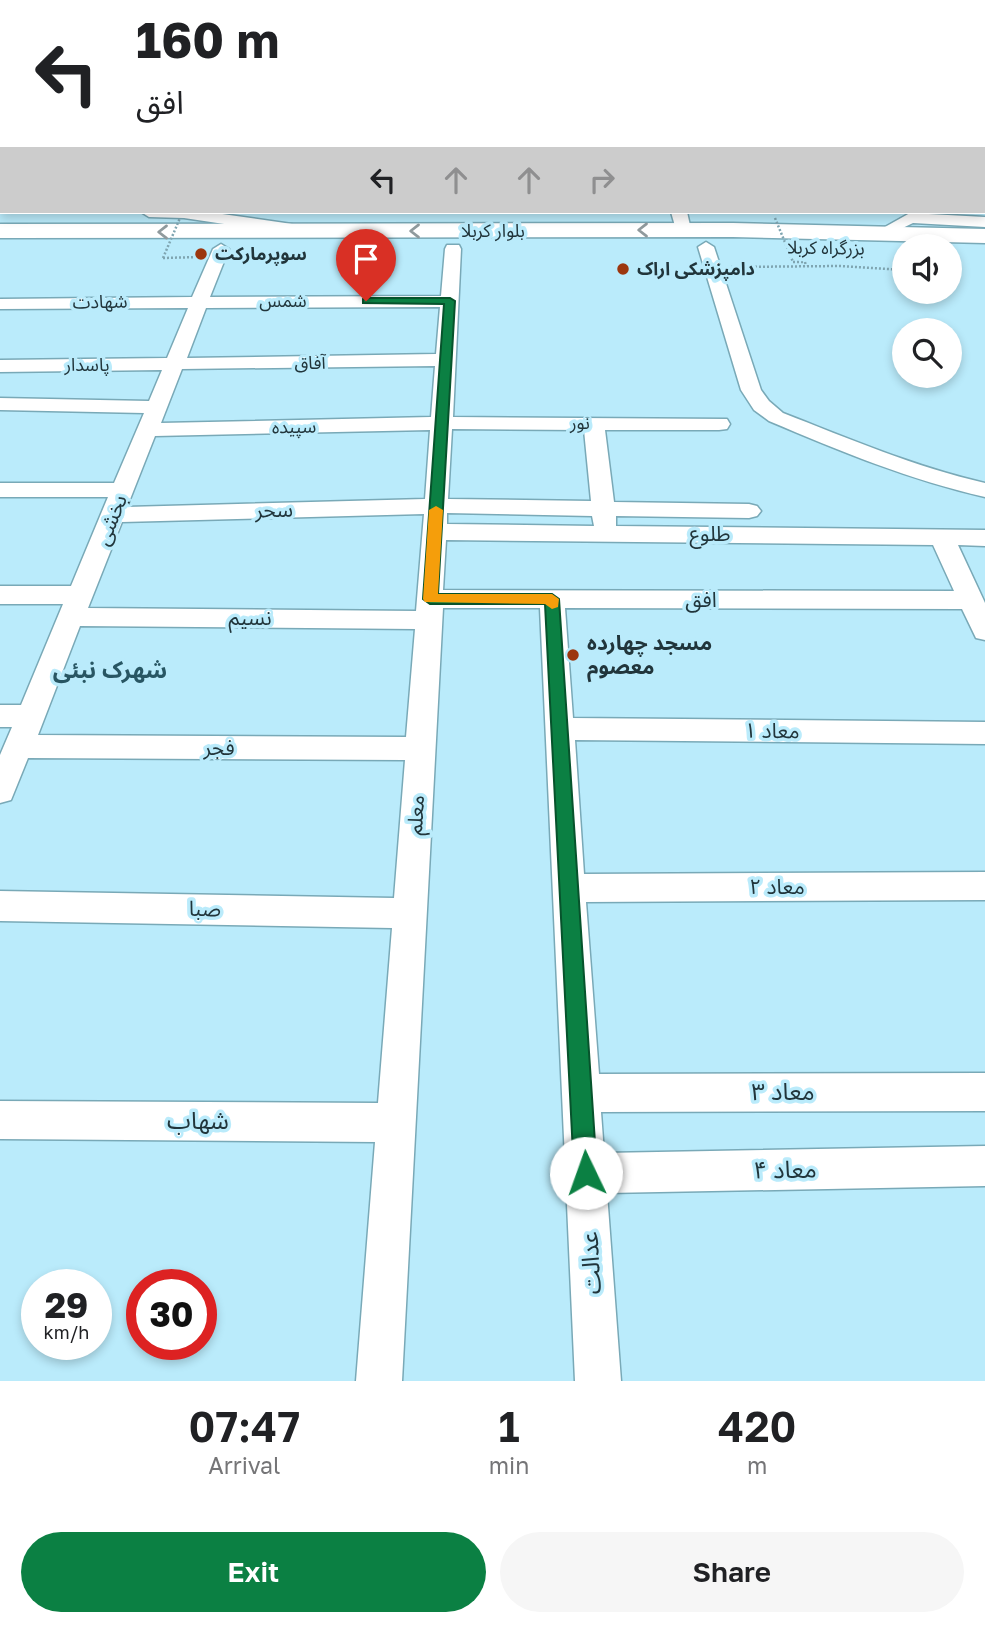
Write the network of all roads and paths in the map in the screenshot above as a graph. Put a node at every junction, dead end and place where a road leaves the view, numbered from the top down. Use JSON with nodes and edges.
{"nodes":[{"id":1,"x":191,"y":214,"type":"edge"},
{"id":2,"x":180,"y":218,"type":"dead end"},
{"id":3,"x":775,"y":218,"type":"dead end"},
{"id":4,"x":681,"y":221,"type":"edge"},
{"id":5,"x":985,"y":222,"type":"edge"},
{"id":6,"x":0,"y":231,"type":"edge"},
{"id":7,"x":309,"y":232,"type":"junction"},
{"id":8,"x":884,"y":232,"type":"junction"},
{"id":9,"x":985,"y":236,"type":"edge"},
{"id":10,"x":706,"y":247,"type":"junction"},
{"id":11,"x":221,"y":249,"type":"junction"},
{"id":12,"x":453,"y":249,"type":"junction"},
{"id":13,"x":892,"y":250,"type":"edge"},
{"id":14,"x":0,"y":251,"type":"edge"},
{"id":15,"x":962,"y":253,"type":"edge"},
{"id":16,"x":985,"y":254,"type":"edge"},
{"id":17,"x":172,"y":258,"type":"dead end"},
{"id":18,"x":806,"y":266,"type":"junction"},
{"id":19,"x":729,"y":267,"type":"dead end"},
{"id":20,"x":892,"y":269,"type":"edge"},
{"id":21,"x":200,"y":301,"type":"junction"},
{"id":22,"x":450,"y":301,"type":"junction"},
{"id":23,"x":0,"y":304,"type":"edge"},
{"id":24,"x":446,"y":360,"type":"junction"},
{"id":25,"x":174,"y":365,"type":"junction"},
{"id":26,"x":0,"y":366,"type":"edge"},
{"id":27,"x":0,"y":404,"type":"edge"},
{"id":28,"x":157,"y":407,"type":"junction"},
{"id":29,"x":442,"y":423,"type":"junction"},
{"id":30,"x":594,"y":424,"type":"junction"},
{"id":31,"x":719,"y":424,"type":"dead end"},
{"id":32,"x":147,"y":430,"type":"junction"},
{"id":33,"x":0,"y":490,"type":"edge"},
{"id":34,"x":123,"y":490,"type":"junction"},
{"id":35,"x":985,"y":490,"type":"edge"},
{"id":36,"x":604,"y":509,"type":"junction"},
{"id":37,"x":749,"y":511,"type":"dead end"},
{"id":38,"x":113,"y":515,"type":"junction"},
{"id":39,"x":435,"y":519,"type":"junction"},
{"id":40,"x":606,"y":533,"type":"junction"},
{"id":41,"x":941,"y":536,"type":"junction"},
{"id":42,"x":985,"y":538,"type":"edge"},
{"id":43,"x":0,"y":595,"type":"edge"},
{"id":44,"x":552,"y":599,"type":"junction"},
{"id":45,"x":971,"y":600,"type":"junction"},
{"id":46,"x":75,"y":606,"type":"junction"},
{"id":47,"x":429,"y":609,"type":"junction"},
{"id":48,"x":985,"y":631,"type":"edge"},
{"id":49,"x":0,"y":716,"type":"edge"},
{"id":50,"x":31,"y":716,"type":"junction"},
{"id":51,"x":560,"y":729,"type":"junction"},
{"id":52,"x":985,"y":733,"type":"edge"},
{"id":53,"x":18,"y":746,"type":"junction"},
{"id":54,"x":420,"y":749,"type":"junction"},
{"id":55,"x":0,"y":791,"type":"edge"},
{"id":56,"x":985,"y":886,"type":"edge"},
{"id":57,"x":569,"y":888,"type":"junction"},
{"id":58,"x":0,"y":906,"type":"edge"},
{"id":59,"x":410,"y":912,"type":"junction"},
{"id":60,"x":985,"y":1092,"type":"edge"},
{"id":61,"x":581,"y":1093,"type":"junction"},
{"id":62,"x":0,"y":1120,"type":"edge"},
{"id":63,"x":396,"y":1123,"type":"junction"},
{"id":64,"x":985,"y":1166,"type":"edge"},
{"id":65,"x":586,"y":1173,"type":"junction"},
{"id":66,"x":379,"y":1381,"type":"edge"},
{"id":67,"x":598,"y":1381,"type":"edge"}],
"edges":[{"from":1,"to":7,"type":"street"},
{"from":2,"to":17,"type":"path","bridge":true},
{"from":3,"to":18,"type":"path","bridge":true},
{"from":4,"to":7,"type":"highway","name":"بلوار کربلا","one_way":true},
{"from":4,"to":8,"type":"highway","name":"بلوار کربلا"},
{"from":5,"to":8,"type":"street"},
{"from":7,"to":6,"type":"highway","name":"بلوار کربلا","one_way":true},
{"from":8,"to":9,"type":"highway","name":"بلوار کربلا"},
{"from":10,"to":12,"type":"highway","name":"بلوار کربلا"},
{"from":10,"to":13,"type":"highway","name":"بزرگراه کربلا"},
{"from":10,"to":35,"type":"street"},
{"from":11,"to":12,"type":"highway","name":"بلوار کربلا"},
{"from":11,"to":14,"type":"highway","name":"بلوار کربلا"},
{"from":11,"to":21,"type":"street","name":"بخشی"},
{"from":12,"to":22,"type":"street","name":"معلم"},
{"from":15,"to":16,"type":"highway"},
{"from":18,"to":19,"type":"path"},
{"from":18,"to":20,"type":"path"},
{"from":21,"to":22,"type":"street","name":"شمس"},
{"from":21,"to":23,"type":"street","name":"شهادت"},
{"from":21,"to":25,"type":"street","name":"بخشی"},
{"from":22,"to":24,"type":"street","name":"معلم"},
{"from":24,"to":25,"type":"street","name":"آفاق"},
{"from":24,"to":29,"type":"street","name":"معلم"},
{"from":25,"to":26,"type":"street","name":"پاسدار"},
{"from":25,"to":28,"type":"street","name":"بخشی"},
{"from":27,"to":28,"type":"street"},
{"from":28,"to":32,"type":"street","name":"بخشی"},
{"from":29,"to":30,"type":"street","name":"نور"},
{"from":29,"to":32,"type":"street","name":"سپیده"},
{"from":29,"to":39,"type":"street","name":"معلم"},
{"from":30,"to":31,"type":"street","name":"نور"},
{"from":30,"to":36,"type":"street"},
{"from":32,"to":34,"type":"street","name":"بخشی"},
{"from":33,"to":34,"type":"street"},
{"from":34,"to":38,"type":"street","name":"بخشی"},
{"from":36,"to":37,"type":"street"},
{"from":36,"to":39,"type":"street"},
{"from":36,"to":40,"type":"street"},
{"from":38,"to":39,"type":"street","name":"سحر"},
{"from":38,"to":46,"type":"street","name":"بخشی"},
{"from":39,"to":40,"type":"street","name":"طلوع"},
{"from":39,"to":47,"type":"street","name":"معلم"},
{"from":40,"to":41,"type":"street","name":"طلوع"},
{"from":41,"to":42,"type":"street","name":"طلوع"},
{"from":41,"to":45,"type":"street"},
{"from":43,"to":46,"type":"street","name":"نسیم"},
{"from":44,"to":45,"type":"street","name":"افق"},
{"from":44,"to":47,"type":"street","name":"افق"},
{"from":44,"to":51,"type":"street","name":"عدالت"},
{"from":45,"to":48,"type":"street"},
{"from":46,"to":47,"type":"street","name":"نسیم"},
{"from":46,"to":50,"type":"street","name":"بخشی"},
{"from":47,"to":54,"type":"street","name":"معلم"},
{"from":49,"to":50,"type":"street"},
{"from":50,"to":53,"type":"street","name":"بخشی"},
{"from":51,"to":52,"type":"street","name":"معاد ۱"},
{"from":51,"to":57,"type":"street","name":"عدالت"},
{"from":53,"to":54,"type":"street","name":"فجر"},
{"from":53,"to":55,"type":"street","name":"بخشی"},
{"from":54,"to":59,"type":"street","name":"معلم"},
{"from":56,"to":57,"type":"street","name":"معاد ۲"},
{"from":57,"to":61,"type":"street","name":"عدالت"},
{"from":58,"to":59,"type":"street","name":"صبا"},
{"from":59,"to":63,"type":"street","name":"معلم"},
{"from":60,"to":61,"type":"street","name":"معاد ۳"},
{"from":61,"to":65,"type":"street","name":"عدالت"},
{"from":62,"to":63,"type":"street","name":"شهاب"},
{"from":63,"to":66,"type":"street","name":"معلم"},
{"from":64,"to":65,"type":"street","name":"معاد ۴"},
{"from":65,"to":67,"type":"street","name":"عدالت"}]}
